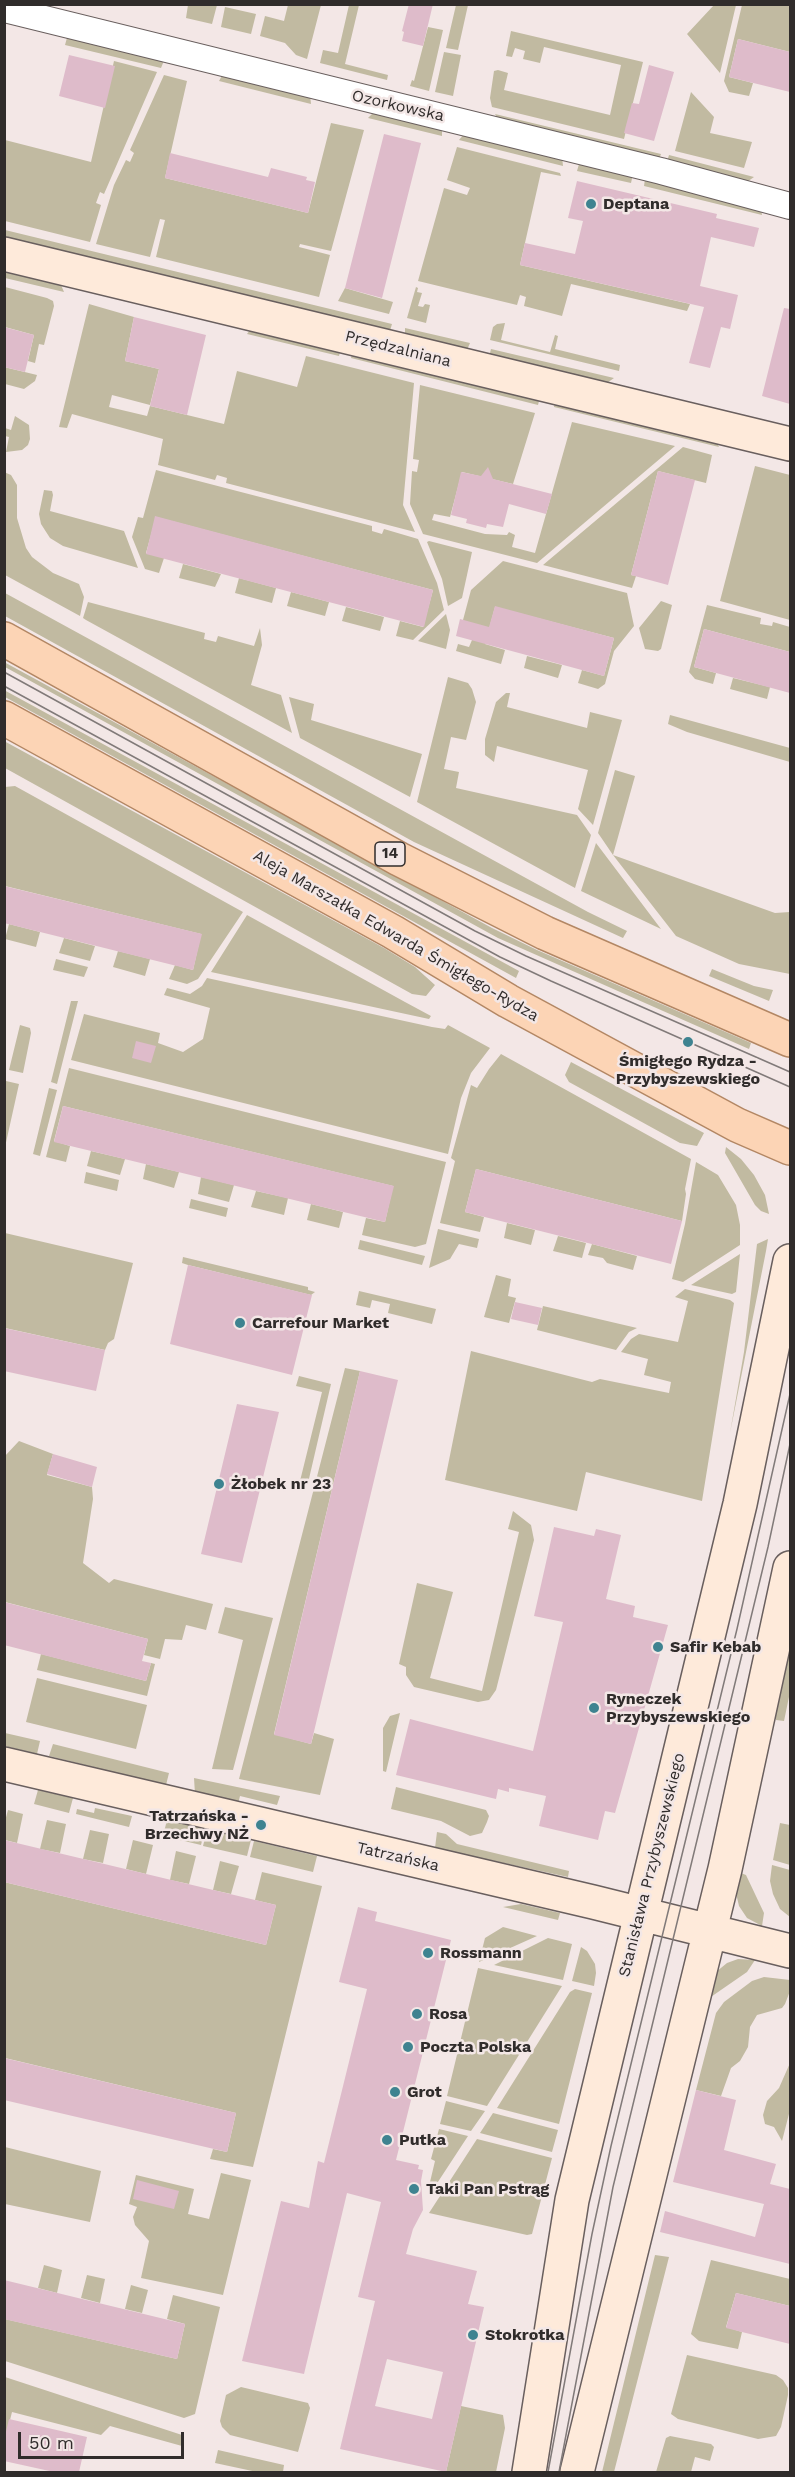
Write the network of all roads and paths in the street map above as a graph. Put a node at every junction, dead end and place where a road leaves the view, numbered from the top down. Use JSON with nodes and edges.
{"nodes":[{"id":1,"x":4,"y":9,"type":"edge"},
{"id":2,"x":790,"y":206,"type":"edge"},
{"id":3,"x":4,"y":254,"type":"edge"},
{"id":4,"x":790,"y":444,"type":"edge"},
{"id":5,"x":4,"y":639,"type":"edge"},
{"id":6,"x":4,"y":718,"type":"edge"},
{"id":7,"x":790,"y":1040,"type":"edge"},
{"id":8,"x":790,"y":1148,"type":"edge"},
{"id":9,"x":790,"y":1261,"type":"edge"},
{"id":10,"x":790,"y":1568,"type":"edge"},
{"id":11,"x":4,"y":1764,"type":"edge"},
{"id":12,"x":640,"y":1914,"type":"junction"},
{"id":13,"x":710,"y":1931,"type":"junction"},
{"id":14,"x":790,"y":1951,"type":"edge"},
{"id":15,"x":529,"y":2472,"type":"edge"},
{"id":16,"x":577,"y":2472,"type":"edge"}],
"edges":[{"from":1,"to":2,"type":"street","name":"Ozorkowska"},
{"from":3,"to":4,"type":"main road","name":"Przędzalniana"},
{"from":5,"to":7,"type":"main road","number":"14"},
{"from":6,"to":8,"type":"main road","name":"Aleja Marszałka Edwarda Śmigłego-Rydza"},
{"from":9,"to":12,"type":"main road","name":"Stanisława Przybyszewskiego"},
{"from":10,"to":13,"type":"main road"},
{"from":11,"to":12,"type":"main road","name":"Tatrzańska"},
{"from":12,"to":13,"type":"main road","name":"Tatrzańska"},
{"from":12,"to":15,"type":"main road","name":"Stanisława Przybyszewskiego"},
{"from":13,"to":14,"type":"main road","name":"Tatrzańska"},
{"from":13,"to":16,"type":"main road"}]}
